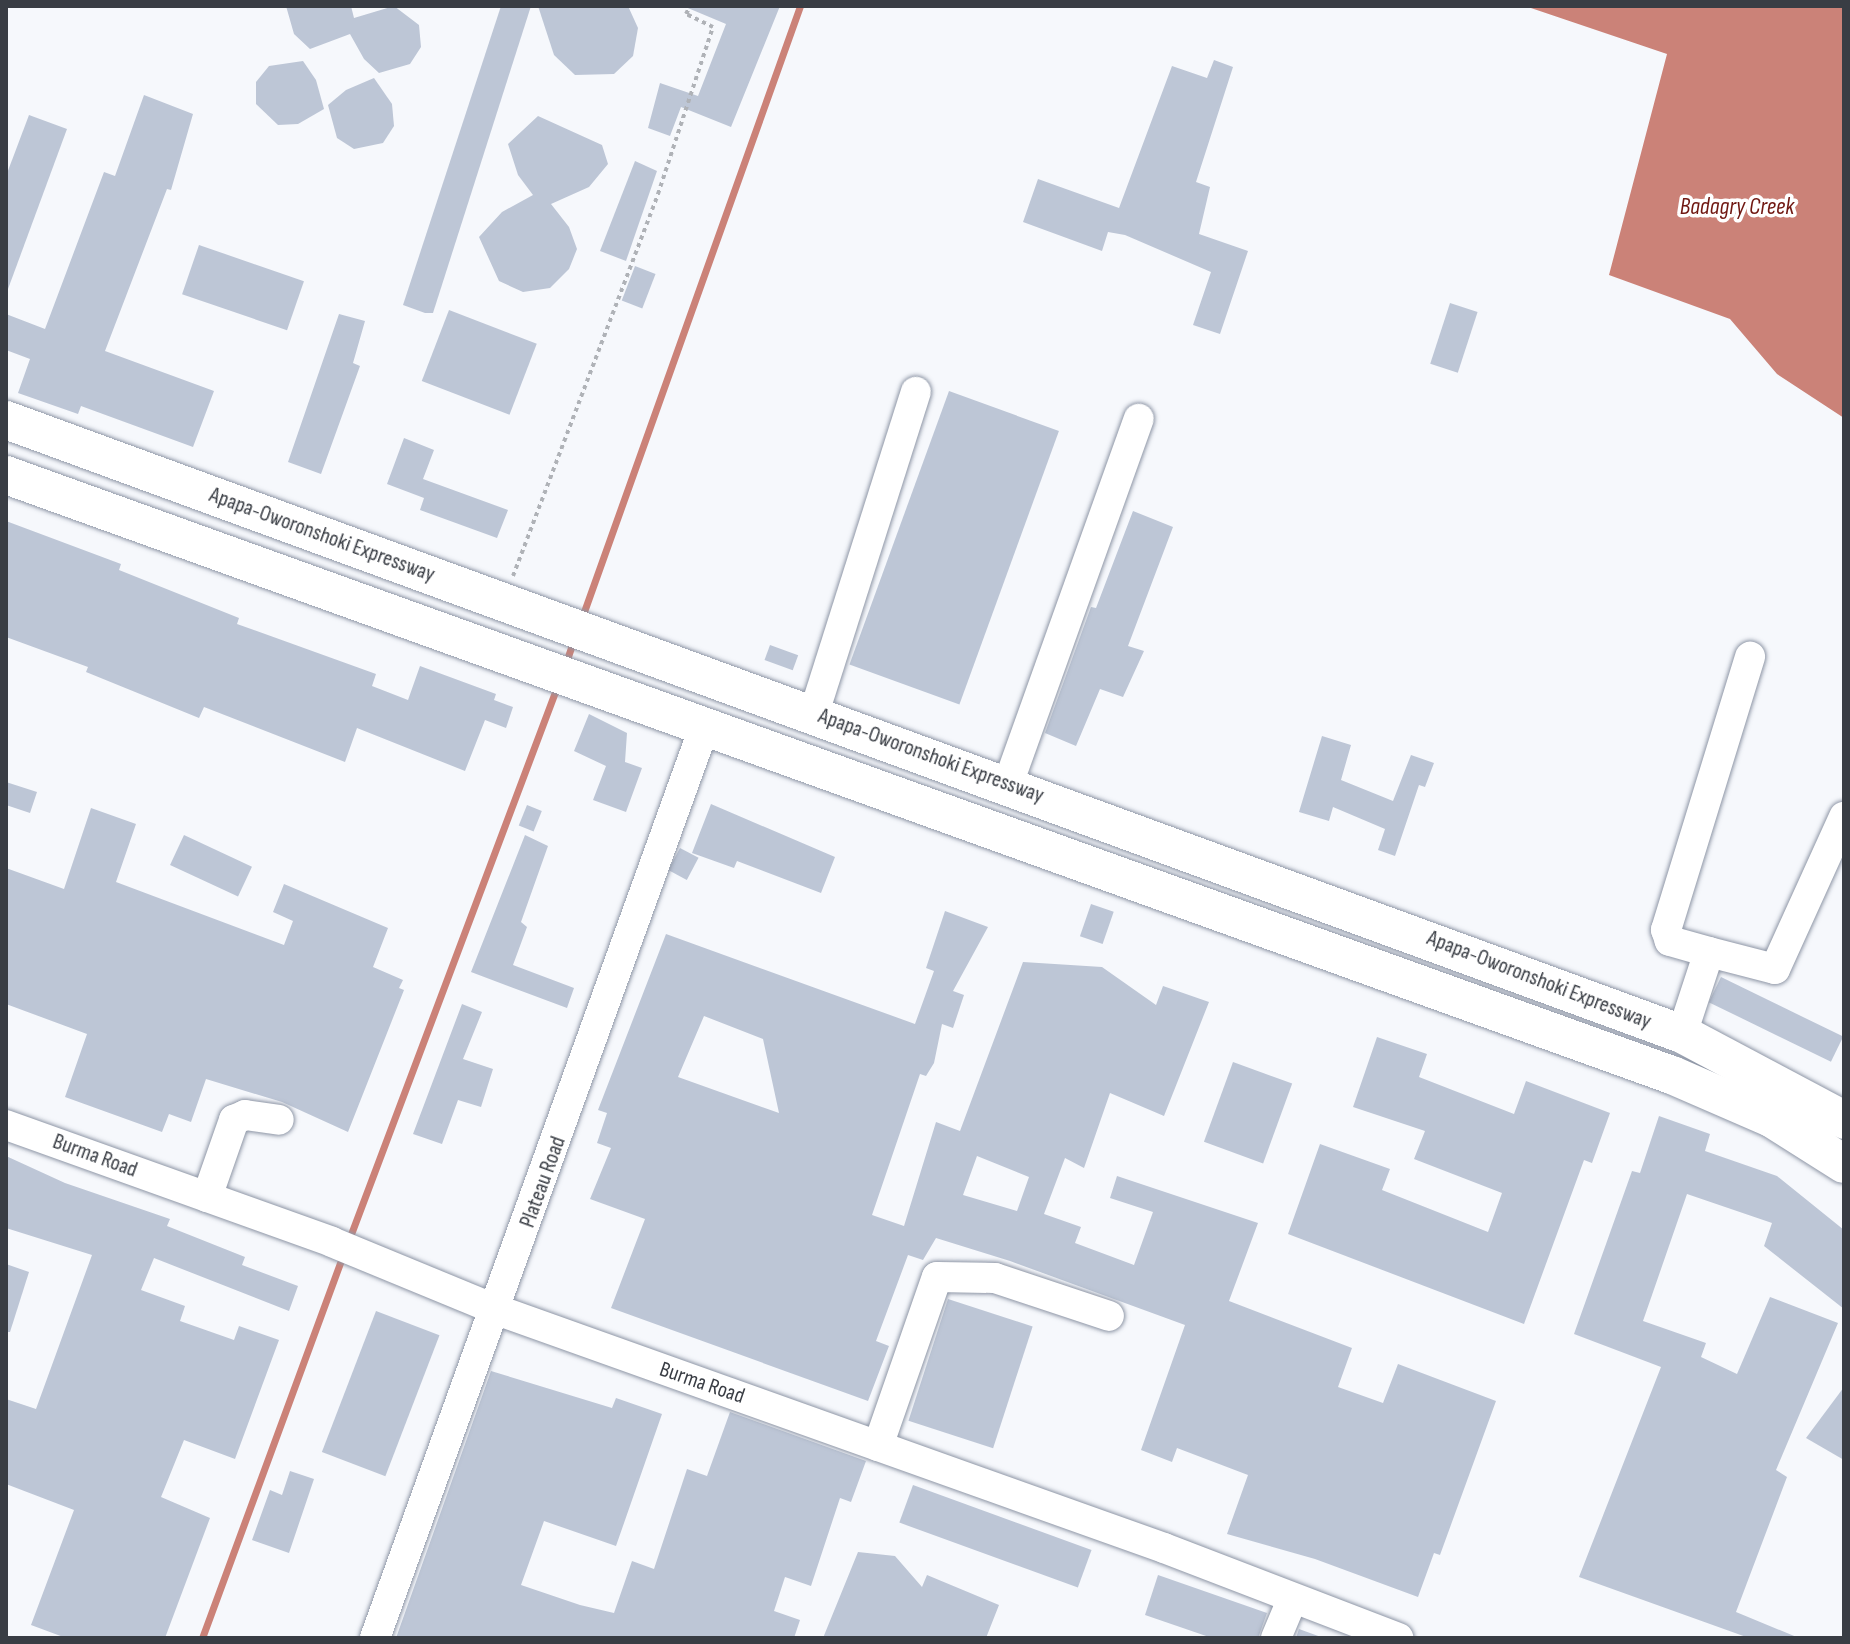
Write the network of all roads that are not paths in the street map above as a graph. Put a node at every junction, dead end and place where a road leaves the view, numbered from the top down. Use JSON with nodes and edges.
{"nodes":[{"id":1,"x":916,"y":392,"type":"dead end"},
{"id":2,"x":1139,"y":419,"type":"dead end"},
{"id":3,"x":6,"y":420,"type":"edge"},
{"id":4,"x":6,"y":475,"type":"edge"},
{"id":5,"x":1750,"y":657,"type":"dead end"},
{"id":6,"x":814,"y":713,"type":"junction"},
{"id":7,"x":705,"y":725,"type":"junction"},
{"id":8,"x":1008,"y":784,"type":"junction"},
{"id":9,"x":1844,"y":817,"type":"edge"},
{"id":10,"x":1709,"y":952,"type":"junction"},
{"id":11,"x":1682,"y":1034,"type":"junction"},
{"id":12,"x":279,"y":1120,"type":"dead end"},
{"id":13,"x":1844,"y":1120,"type":"edge"},
{"id":14,"x":6,"y":1125,"type":"edge"},
{"id":15,"x":1844,"y":1164,"type":"edge"},
{"id":16,"x":207,"y":1197,"type":"junction"},
{"id":17,"x":497,"y":1310,"type":"junction"},
{"id":18,"x":1109,"y":1316,"type":"dead end"},
{"id":19,"x":878,"y":1446,"type":"junction"},
{"id":20,"x":1292,"y":1600,"type":"junction"},
{"id":21,"x":375,"y":1638,"type":"edge"},
{"id":22,"x":1276,"y":1638,"type":"edge"},
{"id":23,"x":1398,"y":1638,"type":"edge"}],
"edges":[{"from":1,"to":6,"type":"street"},
{"from":2,"to":8,"type":"street"},
{"from":3,"to":6,"type":"main road","name":"Apapa-Oworonshoki Expressway"},
{"from":4,"to":7,"type":"main road","name":"Apapa-Oworonshoki Expressway"},
{"from":5,"to":10,"type":"street"},
{"from":6,"to":8,"type":"main road","name":"Apapa-Oworonshoki Expressway"},
{"from":7,"to":15,"type":"main road","name":"Apapa-Oworonshoki Expressway"},
{"from":7,"to":17,"type":"street","name":"Plateau Road"},
{"from":8,"to":11,"type":"main road","name":"Apapa-Oworonshoki Expressway"},
{"from":9,"to":10,"type":"street"},
{"from":10,"to":11,"type":"street"},
{"from":11,"to":13,"type":"main road","name":"Apapa-Oworonshoki Expressway"},
{"from":12,"to":16,"type":"street"},
{"from":14,"to":16,"type":"street","name":"Burma Road"},
{"from":16,"to":17,"type":"street","name":"Burma Road"},
{"from":17,"to":19,"type":"street","name":"Burma Road"},
{"from":17,"to":21,"type":"street","name":"Plateau Road"},
{"from":18,"to":19,"type":"street"},
{"from":19,"to":20,"type":"street","name":"Burma Road"},
{"from":20,"to":22,"type":"street"},
{"from":20,"to":23,"type":"street","name":"Burma Road"}]}
